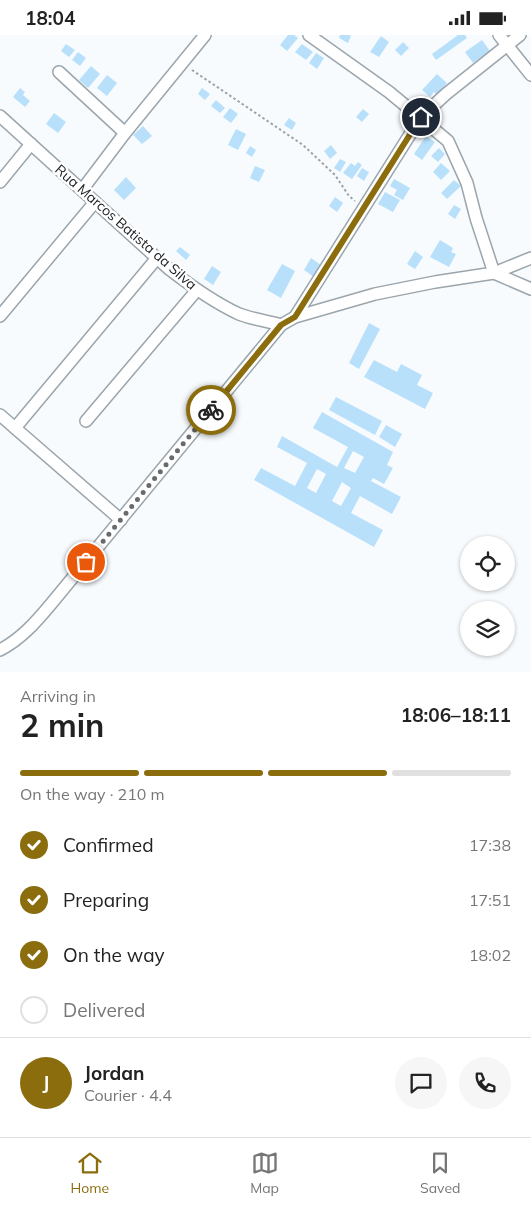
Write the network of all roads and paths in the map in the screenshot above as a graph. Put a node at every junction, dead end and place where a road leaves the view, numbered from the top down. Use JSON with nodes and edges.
{"nodes":[{"id":1,"x":205,"y":35,"type":"edge"},
{"id":2,"x":309,"y":35,"type":"edge"},
{"id":3,"x":499,"y":35,"type":"edge"},
{"id":4,"x":520,"y":35,"type":"edge"},
{"id":5,"x":507,"y":44,"type":"junction"},
{"id":6,"x":182,"y":63,"type":"junction"},
{"id":7,"x":59,"y":72,"type":"dead end"},
{"id":8,"x":531,"y":75,"type":"edge"},
{"id":9,"x":0,"y":116,"type":"edge"},
{"id":10,"x":421,"y":117,"type":"junction"},
{"id":11,"x":125,"y":133,"type":"junction"},
{"id":12,"x":31,"y":144,"type":"junction"},
{"id":13,"x":0,"y":182,"type":"edge"},
{"id":14,"x":82,"y":190,"type":"junction"},
{"id":15,"x":95,"y":202,"type":"junction"},
{"id":16,"x":364,"y":208,"type":"junction"},
{"id":17,"x":157,"y":258,"type":"junction"},
{"id":18,"x":531,"y":258,"type":"edge"},
{"id":19,"x":494,"y":273,"type":"junction"},
{"id":20,"x":531,"y":289,"type":"edge"},
{"id":21,"x":197,"y":290,"type":"junction"},
{"id":22,"x":0,"y":316,"type":"edge"},
{"id":23,"x":295,"y":317,"type":"junction"},
{"id":24,"x":281,"y":325,"type":"junction"},
{"id":25,"x":0,"y":415,"type":"edge"},
{"id":26,"x":86,"y":421,"type":"dead end"},
{"id":27,"x":15,"y":428,"type":"junction"},
{"id":28,"x":121,"y":520,"type":"junction"},
{"id":29,"x":0,"y":650,"type":"edge"}],
"edges":[{"from":1,"to":6,"type":"street"},
{"from":2,"to":10,"type":"street"},
{"from":3,"to":5,"type":"street"},
{"from":4,"to":5,"type":"street"},
{"from":5,"to":8,"type":"street"},
{"from":5,"to":10,"type":"street"},
{"from":6,"to":11,"type":"street"},
{"from":6,"to":16,"type":"path"},
{"from":7,"to":11,"type":"street"},
{"from":9,"to":12,"type":"street","name":"Rua Marcos Batista da Silva"},
{"from":10,"to":16,"type":"street"},
{"from":10,"to":19,"type":"street"},
{"from":11,"to":14,"type":"street"},
{"from":12,"to":13,"type":"street"},
{"from":12,"to":14,"type":"street","name":"Rua Marcos Batista da Silva"},
{"from":14,"to":15,"type":"street","name":"Rua Marcos Batista da Silva"},
{"from":15,"to":17,"type":"street","name":"Rua Marcos Batista da Silva"},
{"from":15,"to":22,"type":"street"},
{"from":16,"to":23,"type":"street"},
{"from":17,"to":21,"type":"street","name":"Rua Marcos Batista da Silva"},
{"from":17,"to":27,"type":"street"},
{"from":18,"to":19,"type":"street"},
{"from":19,"to":20,"type":"street"},
{"from":19,"to":23,"type":"street"},
{"from":21,"to":24,"type":"street","name":"Rua Marcos Batista da Silva"},
{"from":21,"to":26,"type":"street"},
{"from":23,"to":24,"type":"street"},
{"from":24,"to":28,"type":"street"},
{"from":25,"to":27,"type":"street"},
{"from":27,"to":28,"type":"street"},
{"from":28,"to":29,"type":"street"}]}
